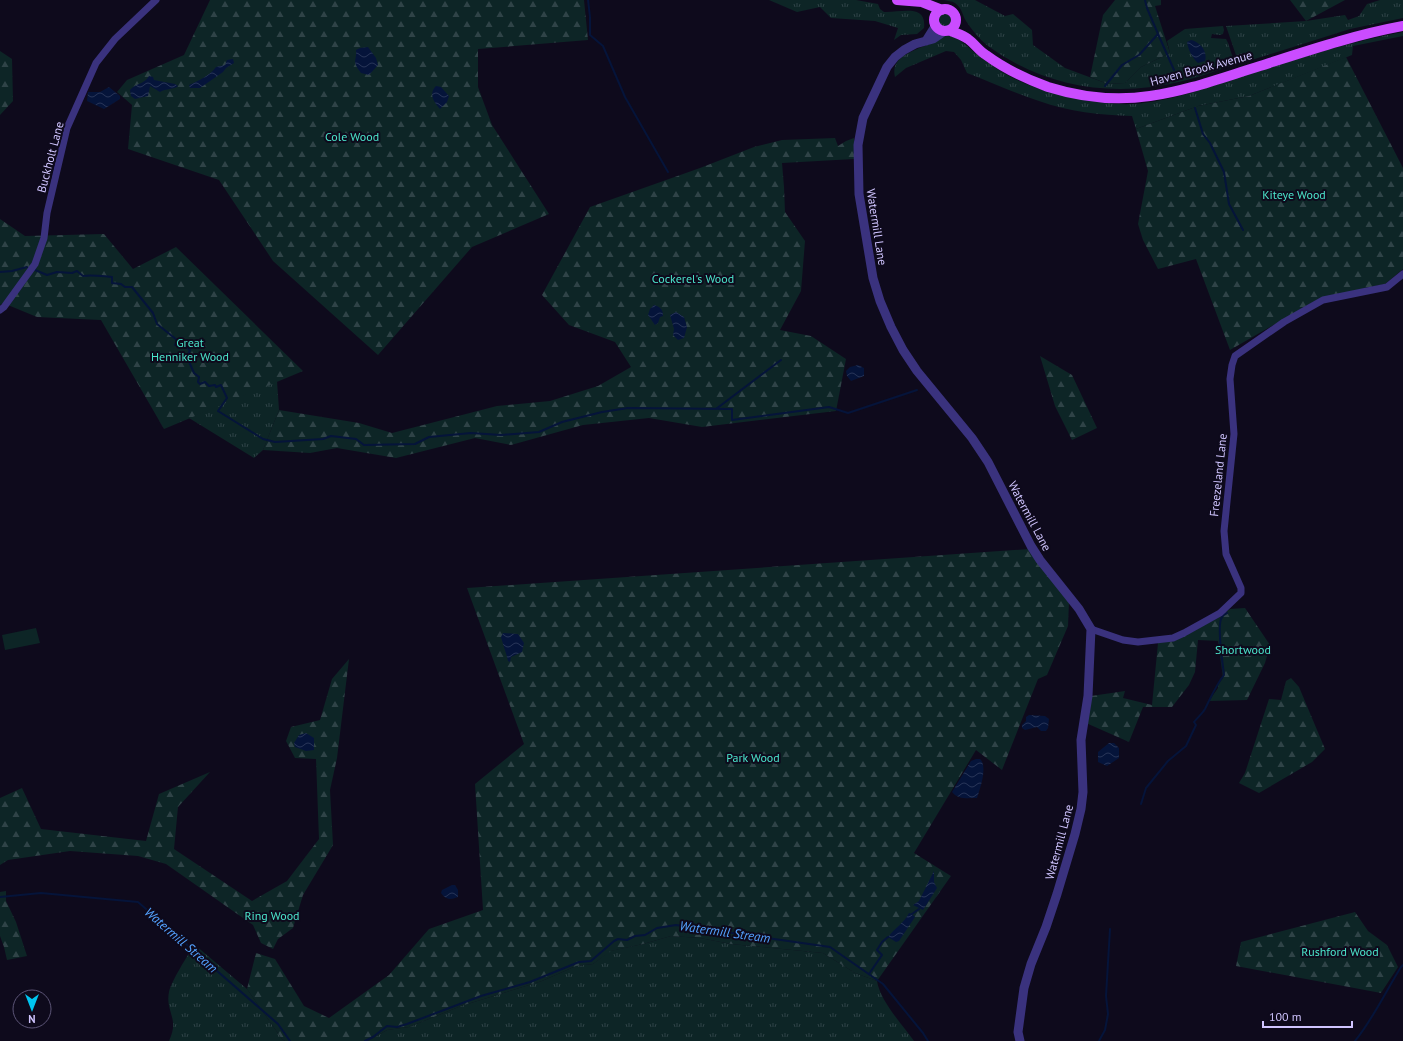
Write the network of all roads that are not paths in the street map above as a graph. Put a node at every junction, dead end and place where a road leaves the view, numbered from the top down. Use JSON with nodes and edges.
{"nodes":[{"id":1,"x":156,"y":0,"type":"edge"},
{"id":2,"x":897,"y":0,"type":"edge"},
{"id":3,"x":922,"y":2,"type":"junction"},
{"id":4,"x":942,"y":10,"type":"junction"},
{"id":5,"x":956,"y":18,"type":"junction"},
{"id":6,"x":935,"y":22,"type":"junction"},
{"id":7,"x":1403,"y":26,"type":"edge"},
{"id":8,"x":948,"y":30,"type":"junction"},
{"id":9,"x":968,"y":38,"type":"junction"},
{"id":10,"x":926,"y":41,"type":"junction"},
{"id":11,"x":1403,"y":274,"type":"edge"},
{"id":12,"x":0,"y":310,"type":"edge"},
{"id":13,"x":1091,"y":629,"type":"junction"},
{"id":14,"x":1020,"y":1041,"type":"edge"}],
"edges":[{"from":1,"to":12,"type":"street","name":"Buckholt Lane"},
{"from":2,"to":3,"type":"main road"},
{"from":3,"to":4,"type":"main road"},
{"from":3,"to":6,"type":"main road"},
{"from":4,"to":5,"type":"main road"},
{"from":4,"to":6,"type":"main road"},
{"from":5,"to":8,"type":"main road"},
{"from":5,"to":9,"type":"main road","name":"Haven Brook Avenue"},
{"from":6,"to":8,"type":"main road"},
{"from":6,"to":10,"type":"street"},
{"from":7,"to":9,"type":"main road","name":"Haven Brook Avenue"},
{"from":8,"to":9,"type":"main road","name":"Haven Brook Avenue"},
{"from":8,"to":10,"type":"street","name":"Watermill Lane"},
{"from":10,"to":13,"type":"street","name":"Watermill Lane"},
{"from":11,"to":13,"type":"street","name":"Freezeland Lane"},
{"from":13,"to":14,"type":"street","name":"Watermill Lane"}]}
